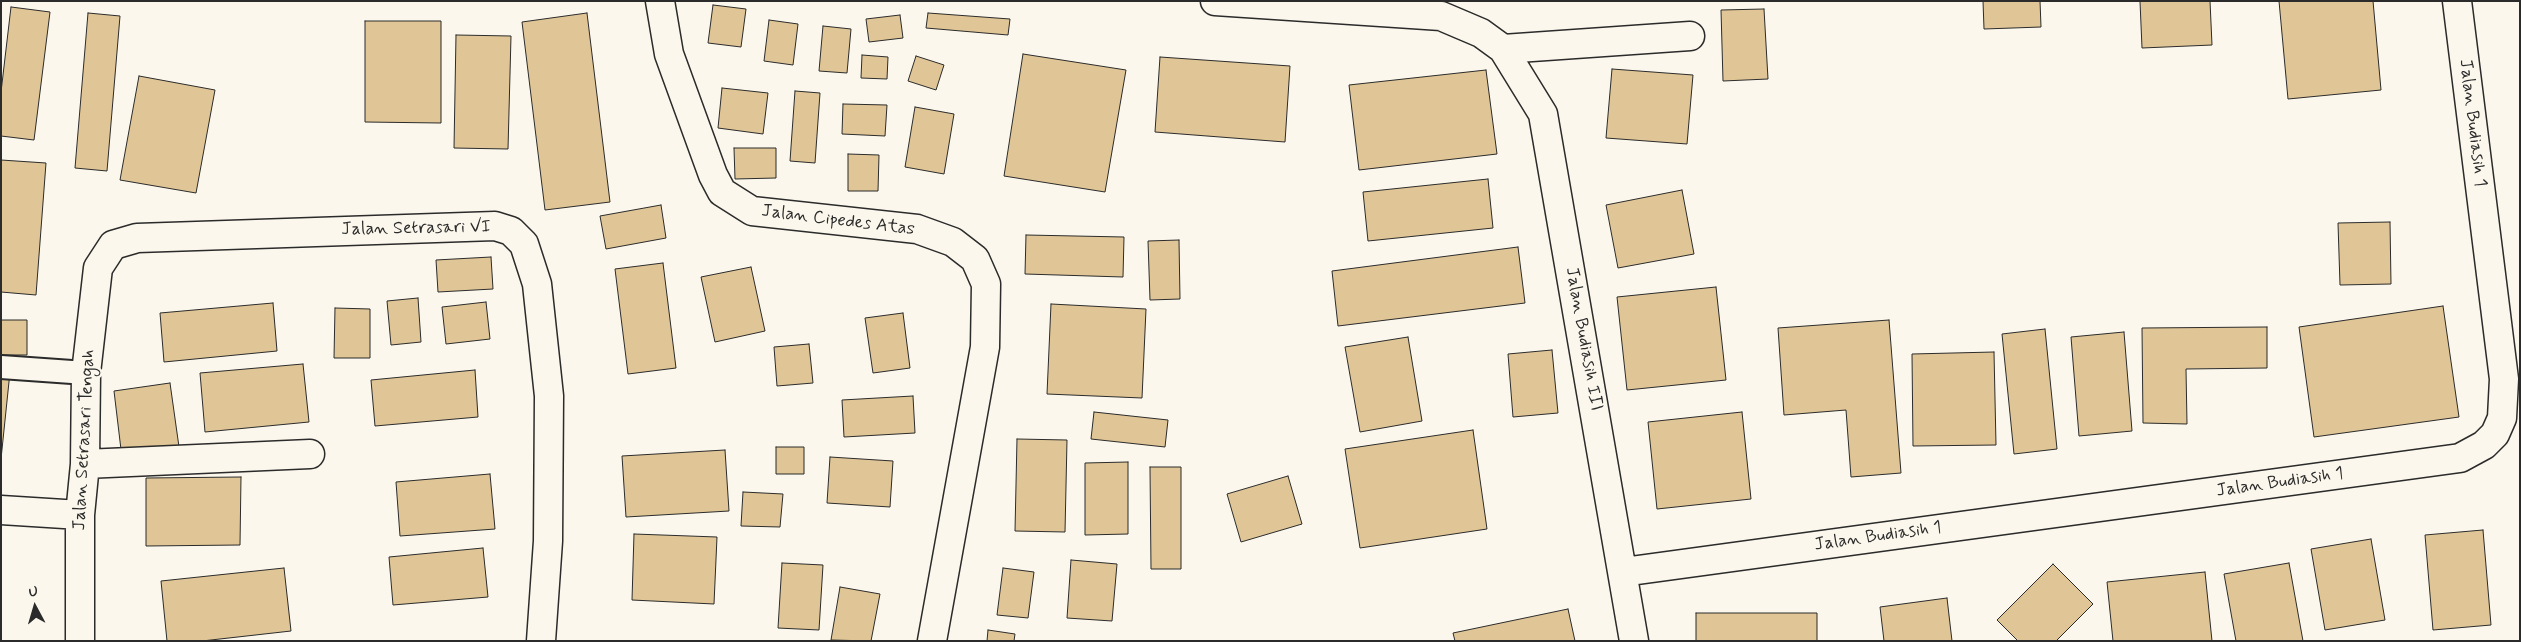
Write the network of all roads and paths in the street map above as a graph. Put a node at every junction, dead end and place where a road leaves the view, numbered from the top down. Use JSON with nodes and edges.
{"nodes":[{"id":1,"x":660,"y":1,"type":"edge"},
{"id":2,"x":1215,"y":1,"type":"edge"},
{"id":3,"x":2458,"y":1,"type":"edge"},
{"id":4,"x":1690,"y":36,"type":"dead end"},
{"id":5,"x":1503,"y":49,"type":"junction"},
{"id":6,"x":113,"y":245,"type":"joint"},
{"id":7,"x":1,"y":367,"type":"edge"},
{"id":8,"x":86,"y":373,"type":"junction"},
{"id":9,"x":310,"y":454,"type":"dead end"},
{"id":10,"x":85,"y":464,"type":"junction"},
{"id":11,"x":1,"y":510,"type":"edge"},
{"id":12,"x":80,"y":515,"type":"junction"},
{"id":13,"x":1624,"y":572,"type":"junction"},
{"id":14,"x":80,"y":641,"type":"edge"},
{"id":15,"x":541,"y":641,"type":"edge"},
{"id":16,"x":932,"y":641,"type":"edge"},
{"id":17,"x":1634,"y":641,"type":"edge"}],
"edges":[{"from":1,"to":16,"type":"street","name":"Jalan Cipedes Atas"},
{"from":2,"to":5,"type":"street","name":"Jalan Budiasih III"},
{"from":3,"to":13,"type":"street","name":"Jalan Budiasih 1"},
{"from":4,"to":5,"type":"street"},
{"from":5,"to":13,"type":"street","name":"Jalan Budiasih III"},
{"from":6,"to":8,"type":"street","name":"Jalan Setrasari Tengah"},
{"from":6,"to":15,"type":"street","name":"Jalan Setrasari VI"},
{"from":7,"to":8,"type":"lane"},
{"from":8,"to":10,"type":"street","name":"Jalan Setrasari Tengah"},
{"from":9,"to":10,"type":"street"},
{"from":10,"to":12,"type":"street","name":"Jalan Setrasari Tengah"},
{"from":11,"to":12,"type":"street"},
{"from":12,"to":14,"type":"street","name":"Jalan Setrasari Tengah"},
{"from":13,"to":17,"type":"street","name":"Jalan Budiasih III"}]}
